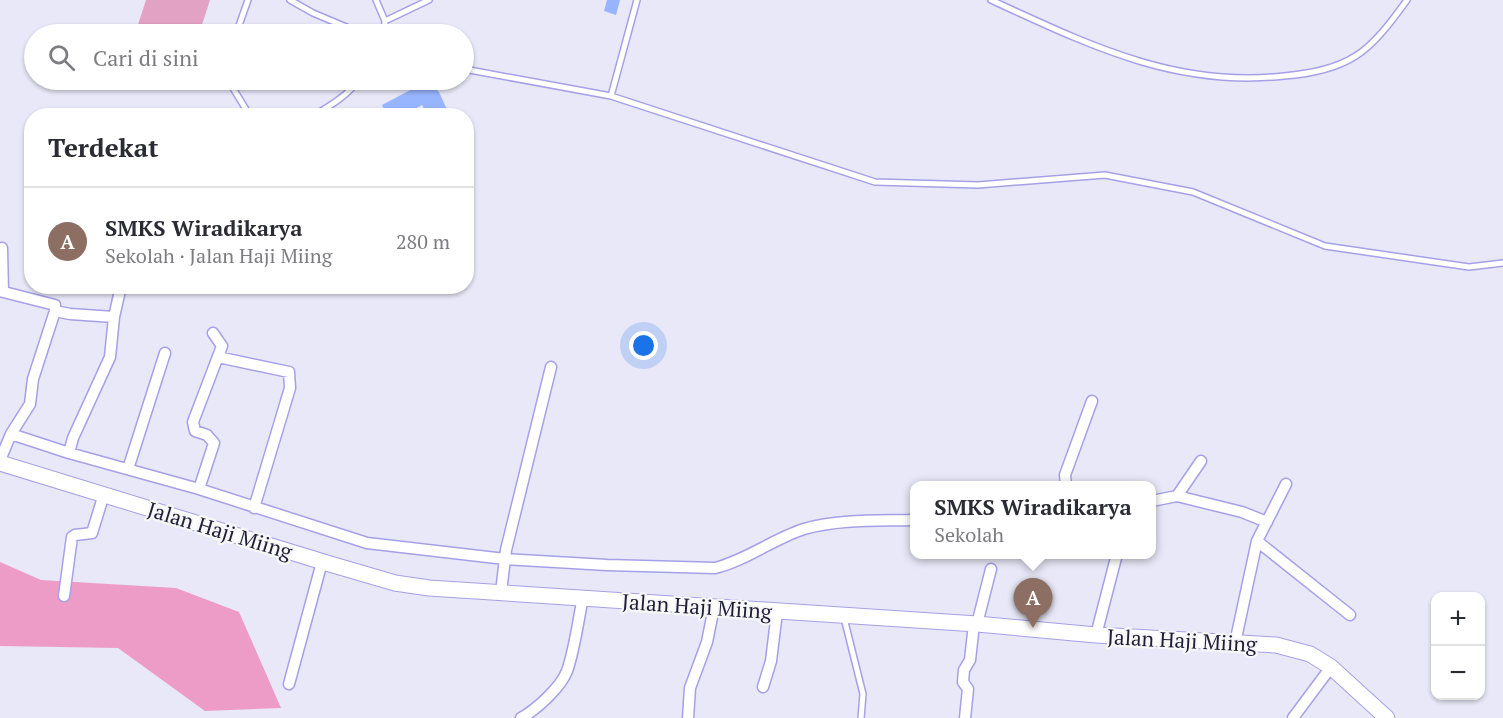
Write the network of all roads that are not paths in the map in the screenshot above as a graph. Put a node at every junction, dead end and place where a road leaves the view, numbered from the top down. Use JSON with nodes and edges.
{"nodes":[{"id":1,"x":248,"y":0,"type":"edge"},
{"id":2,"x":290,"y":0,"type":"edge"},
{"id":3,"x":376,"y":0,"type":"edge"},
{"id":4,"x":429,"y":0,"type":"edge"},
{"id":5,"x":637,"y":0,"type":"edge"},
{"id":6,"x":991,"y":0,"type":"edge"},
{"id":7,"x":1407,"y":0,"type":"edge"},
{"id":8,"x":385,"y":21,"type":"junction"},
{"id":9,"x":240,"y":24,"type":"edge"},
{"id":10,"x":339,"y":24,"type":"edge"},
{"id":11,"x":385,"y":24,"type":"edge"},
{"id":12,"x":474,"y":71,"type":"edge"},
{"id":13,"x":234,"y":90,"type":"edge"},
{"id":14,"x":349,"y":90,"type":"edge"},
{"id":15,"x":611,"y":96,"type":"junction"},
{"id":16,"x":245,"y":108,"type":"edge"},
{"id":17,"x":327,"y":108,"type":"edge"},
{"id":18,"x":2,"y":248,"type":"dead end"},
{"id":19,"x":1503,"y":263,"type":"edge"},
{"id":20,"x":1,"y":291,"type":"edge"},
{"id":21,"x":120,"y":294,"type":"edge"},
{"id":22,"x":55,"y":308,"type":"junction"},
{"id":23,"x":114,"y":317,"type":"junction"},
{"id":24,"x":213,"y":333,"type":"dead end"},
{"id":25,"x":165,"y":353,"type":"dead end"},
{"id":26,"x":218,"y":357,"type":"junction"},
{"id":27,"x":551,"y":367,"type":"dead end"},
{"id":28,"x":1092,"y":401,"type":"dead end"},
{"id":29,"x":11,"y":434,"type":"junction"},
{"id":30,"x":69,"y":453,"type":"junction"},
{"id":31,"x":1201,"y":461,"type":"dead end"},
{"id":32,"x":0,"y":462,"type":"edge"},
{"id":33,"x":128,"y":469,"type":"junction"},
{"id":34,"x":1066,"y":481,"type":"edge"},
{"id":35,"x":1286,"y":484,"type":"dead end"},
{"id":36,"x":200,"y":489,"type":"junction"},
{"id":37,"x":104,"y":494,"type":"junction"},
{"id":38,"x":1177,"y":496,"type":"junction"},
{"id":39,"x":1156,"y":500,"type":"edge"},
{"id":40,"x":254,"y":508,"type":"junction"},
{"id":41,"x":910,"y":520,"type":"edge"},
{"id":42,"x":1267,"y":522,"type":"junction"},
{"id":43,"x":1257,"y":542,"type":"junction"},
{"id":44,"x":505,"y":559,"type":"junction"},
{"id":45,"x":1116,"y":559,"type":"edge"},
{"id":46,"x":322,"y":562,"type":"junction"},
{"id":47,"x":991,"y":569,"type":"dead end"},
{"id":48,"x":501,"y":592,"type":"junction"},
{"id":49,"x":64,"y":596,"type":"dead end"},
{"id":50,"x":583,"y":597,"type":"junction"},
{"id":51,"x":714,"y":607,"type":"junction"},
{"id":52,"x":777,"y":612,"type":"junction"},
{"id":53,"x":1350,"y":615,"type":"dead end"},
{"id":54,"x":843,"y":616,"type":"junction"},
{"id":55,"x":976,"y":624,"type":"junction"},
{"id":56,"x":1096,"y":634,"type":"junction"},
{"id":57,"x":1235,"y":643,"type":"junction"},
{"id":58,"x":1331,"y":667,"type":"junction"},
{"id":59,"x":289,"y":684,"type":"dead end"},
{"id":60,"x":763,"y":687,"type":"dead end"},
{"id":61,"x":521,"y":718,"type":"edge"},
{"id":62,"x":688,"y":718,"type":"edge"},
{"id":63,"x":861,"y":718,"type":"edge"},
{"id":64,"x":965,"y":718,"type":"edge"},
{"id":65,"x":1293,"y":718,"type":"edge"},
{"id":66,"x":1387,"y":718,"type":"edge"}],
"edges":[{"from":1,"to":9,"type":"lane"},
{"from":2,"to":10,"type":"lane"},
{"from":3,"to":8,"type":"lane"},
{"from":4,"to":8,"type":"lane"},
{"from":5,"to":15,"type":"lane"},
{"from":6,"to":7,"type":"lane"},
{"from":8,"to":11,"type":"lane"},
{"from":12,"to":15,"type":"lane"},
{"from":13,"to":16,"type":"lane"},
{"from":14,"to":17,"type":"lane"},
{"from":15,"to":19,"type":"lane"},
{"from":18,"to":20,"type":"street"},
{"from":20,"to":22,"type":"street"},
{"from":21,"to":23,"type":"street"},
{"from":22,"to":23,"type":"street"},
{"from":22,"to":29,"type":"street"},
{"from":23,"to":30,"type":"street"},
{"from":24,"to":26,"type":"street"},
{"from":25,"to":33,"type":"street"},
{"from":26,"to":36,"type":"street"},
{"from":26,"to":40,"type":"street"},
{"from":27,"to":44,"type":"street"},
{"from":28,"to":34,"type":"street"},
{"from":29,"to":30,"type":"street"},
{"from":29,"to":32,"type":"street"},
{"from":30,"to":33,"type":"street"},
{"from":31,"to":38,"type":"street"},
{"from":32,"to":37,"type":"main road","name":"Jalan Haji Miing"},
{"from":33,"to":36,"type":"street"},
{"from":35,"to":42,"type":"street"},
{"from":36,"to":40,"type":"street"},
{"from":37,"to":46,"type":"main road","name":"Jalan Haji Miing"},
{"from":37,"to":49,"type":"street"},
{"from":38,"to":39,"type":"street"},
{"from":38,"to":42,"type":"street"},
{"from":40,"to":44,"type":"street"},
{"from":41,"to":44,"type":"street"},
{"from":42,"to":43,"type":"street"},
{"from":43,"to":53,"type":"street"},
{"from":43,"to":57,"type":"street"},
{"from":44,"to":48,"type":"street"},
{"from":45,"to":56,"type":"street"},
{"from":46,"to":48,"type":"main road","name":"Jalan Haji Miing"},
{"from":46,"to":59,"type":"street"},
{"from":47,"to":55,"type":"street"},
{"from":48,"to":50,"type":"main road","name":"Jalan Haji Miing"},
{"from":50,"to":51,"type":"main road","name":"Jalan Haji Miing"},
{"from":50,"to":61,"type":"street"},
{"from":51,"to":52,"type":"main road","name":"Jalan Haji Miing"},
{"from":51,"to":62,"type":"street"},
{"from":52,"to":54,"type":"main road","name":"Jalan Haji Miing"},
{"from":52,"to":60,"type":"street"},
{"from":54,"to":55,"type":"main road","name":"Jalan Haji Miing"},
{"from":54,"to":63,"type":"lane"},
{"from":55,"to":56,"type":"main road","name":"Jalan Haji Miing"},
{"from":55,"to":64,"type":"street"},
{"from":56,"to":57,"type":"main road","name":"Jalan Haji Miing"},
{"from":57,"to":58,"type":"main road","name":"Jalan Haji Miing"},
{"from":58,"to":65,"type":"street"},
{"from":58,"to":66,"type":"main road","name":"Jalan Haji Miing"}]}
